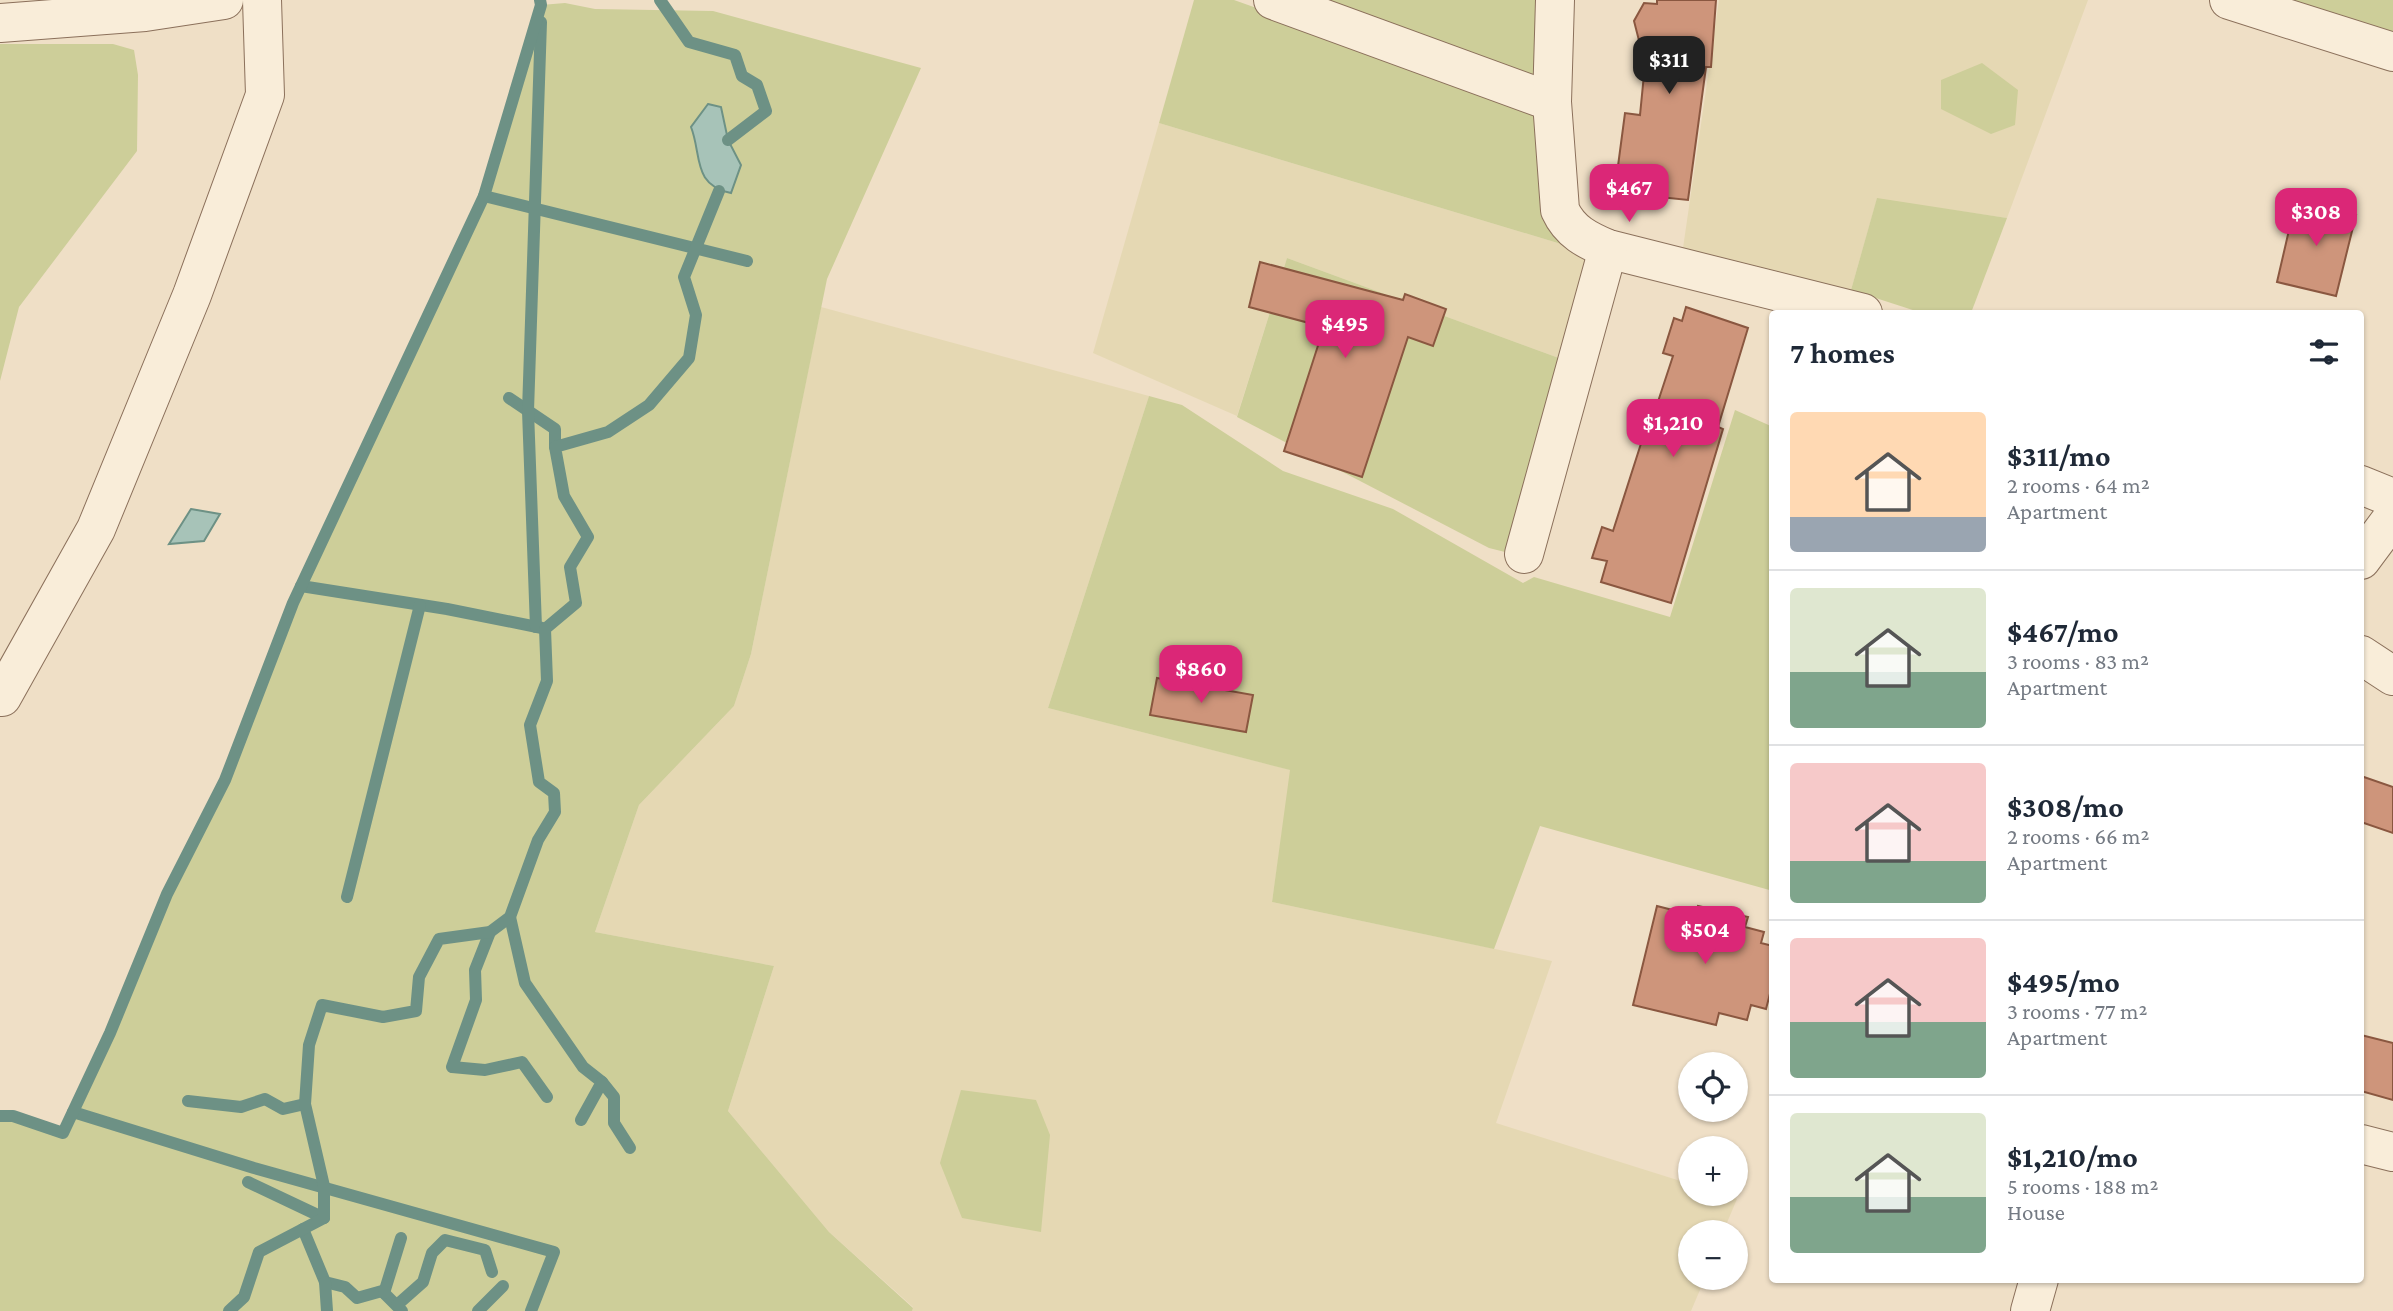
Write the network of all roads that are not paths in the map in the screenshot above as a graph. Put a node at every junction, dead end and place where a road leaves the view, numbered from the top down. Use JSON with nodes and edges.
{"nodes":[{"id":1,"x":223,"y":0,"type":"edge"},
{"id":2,"x":262,"y":0,"type":"edge"},
{"id":3,"x":1273,"y":0,"type":"edge"},
{"id":4,"x":1555,"y":0,"type":"edge"},
{"id":5,"x":2229,"y":0,"type":"edge"},
{"id":6,"x":13,"y":23,"type":"edge"},
{"id":7,"x":2393,"y":52,"type":"edge"},
{"id":8,"x":1552,"y":102,"type":"junction"},
{"id":9,"x":1608,"y":249,"type":"junction"},
{"id":10,"x":1851,"y":310,"type":"edge"},
{"id":11,"x":2364,"y":486,"type":"edge"},
{"id":12,"x":2393,"y":498,"type":"edge"},
{"id":13,"x":2393,"y":517,"type":"edge"},
{"id":14,"x":1524,"y":554,"type":"dead end"},
{"id":15,"x":2364,"y":556,"type":"edge"},
{"id":16,"x":2364,"y":657,"type":"edge"},
{"id":17,"x":2393,"y":676,"type":"edge"},
{"id":18,"x":2,"y":697,"type":"dead end"},
{"id":19,"x":2364,"y":1145,"type":"edge"},
{"id":20,"x":2393,"y":1152,"type":"edge"},
{"id":21,"x":2038,"y":1283,"type":"edge"},
{"id":22,"x":2030,"y":1311,"type":"edge"}],
"edges":[{"from":1,"to":6,"type":"street"},
{"from":2,"to":18,"type":"street"},
{"from":3,"to":8,"type":"street"},
{"from":4,"to":8,"type":"street"},
{"from":5,"to":7,"type":"street"},
{"from":8,"to":9,"type":"street"},
{"from":9,"to":10,"type":"street"},
{"from":9,"to":14,"type":"street"},
{"from":11,"to":12,"type":"street"},
{"from":13,"to":15,"type":"street"},
{"from":16,"to":17,"type":"street"},
{"from":19,"to":20,"type":"street"},
{"from":21,"to":22,"type":"street"}]}
